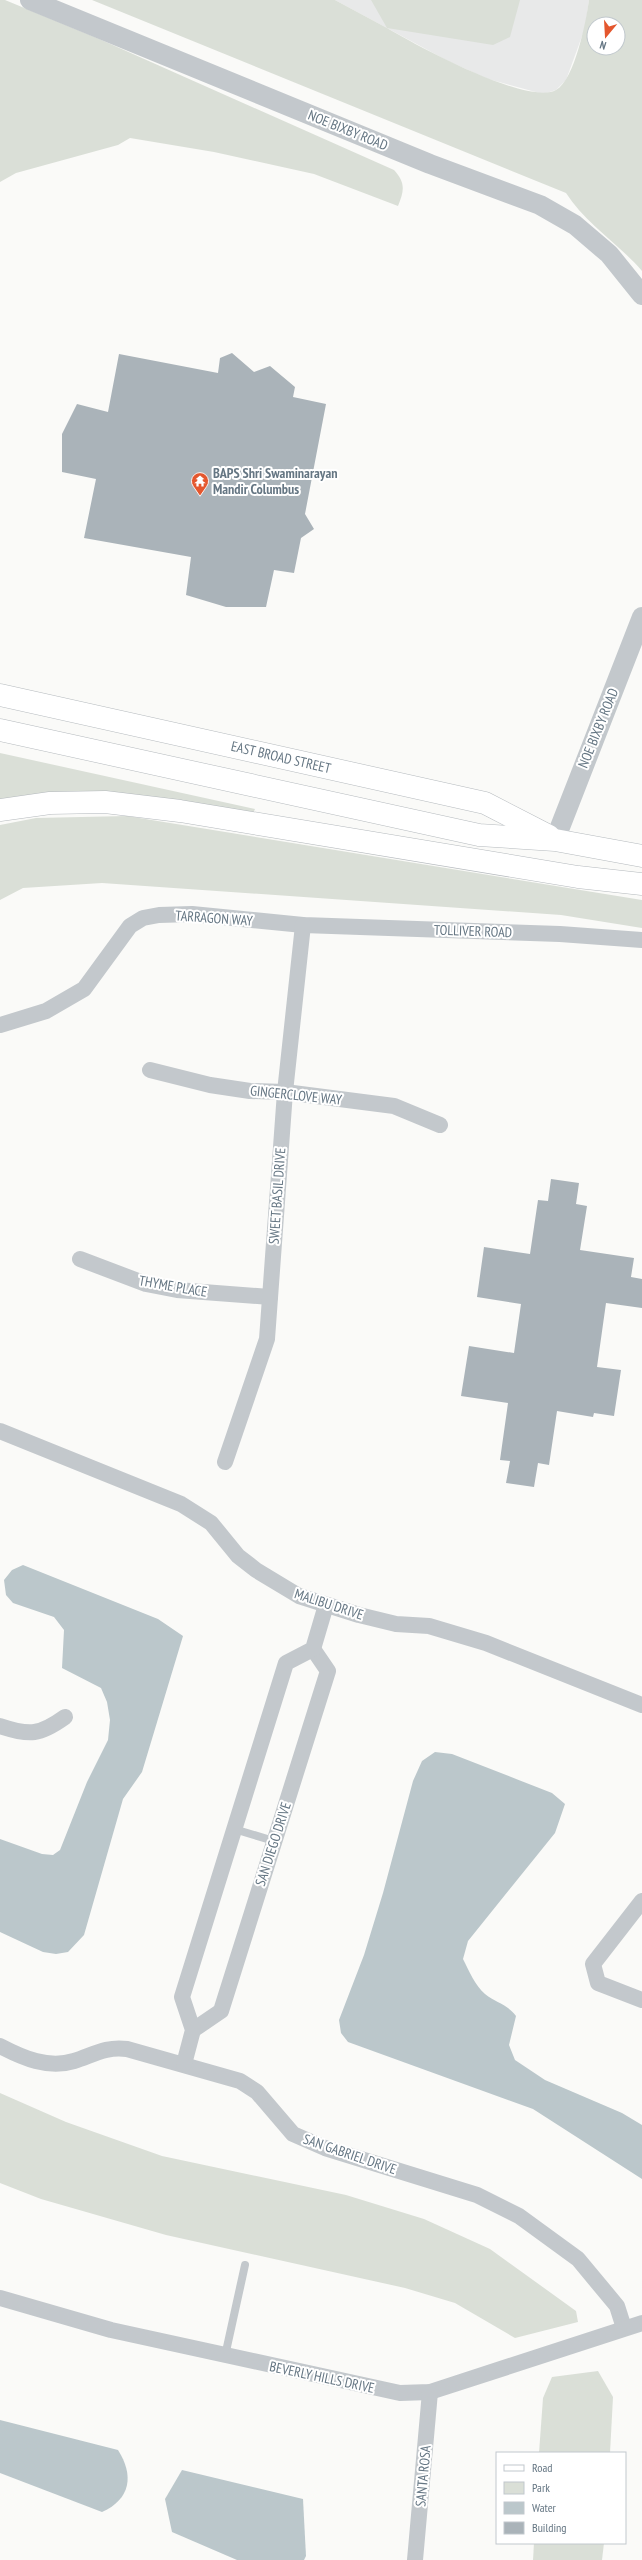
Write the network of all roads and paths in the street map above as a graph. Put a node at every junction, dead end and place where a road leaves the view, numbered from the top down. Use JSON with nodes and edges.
{"nodes":[{"id":1,"x":30,"y":0,"type":"edge"},
{"id":2,"x":642,"y":294,"type":"edge"},
{"id":3,"x":642,"y":617,"type":"edge"},
{"id":4,"x":0,"y":695,"type":"edge"},
{"id":5,"x":0,"y":730,"type":"edge"},
{"id":6,"x":0,"y":810,"type":"edge"},
{"id":7,"x":555,"y":840,"type":"junction"},
{"id":8,"x":642,"y":856,"type":"edge"},
{"id":9,"x":642,"y":884,"type":"edge"},
{"id":10,"x":303,"y":925,"type":"junction"},
{"id":11,"x":642,"y":940,"type":"edge"},
{"id":12,"x":0,"y":1025,"type":"edge"},
{"id":13,"x":150,"y":1070,"type":"dead end"},
{"id":14,"x":285,"y":1092,"type":"junction"},
{"id":15,"x":440,"y":1125,"type":"dead end"},
{"id":16,"x":80,"y":1258,"type":"dead end"},
{"id":17,"x":270,"y":1297,"type":"junction"},
{"id":18,"x":0,"y":1431,"type":"edge"},
{"id":19,"x":225,"y":1462,"type":"dead end"},
{"id":20,"x":326,"y":1605,"type":"junction"},
{"id":21,"x":313,"y":1649,"type":"junction"},
{"id":22,"x":642,"y":1705,"type":"edge"},
{"id":23,"x":65,"y":1717,"type":"dead end"},
{"id":24,"x":0,"y":1726,"type":"edge"},
{"id":25,"x":234,"y":1829,"type":"junction"},
{"id":26,"x":274,"y":1841,"type":"junction"},
{"id":27,"x":642,"y":1901,"type":"edge"},
{"id":28,"x":642,"y":2000,"type":"edge"},
{"id":29,"x":193,"y":2030,"type":"junction"},
{"id":30,"x":0,"y":2046,"type":"edge"},
{"id":31,"x":184,"y":2064,"type":"junction"},
{"id":32,"x":245,"y":2265,"type":"dead end"},
{"id":33,"x":0,"y":2298,"type":"edge"},
{"id":34,"x":642,"y":2323,"type":"edge"},
{"id":35,"x":624,"y":2328,"type":"junction"},
{"id":36,"x":225,"y":2356,"type":"junction"},
{"id":37,"x":430,"y":2392,"type":"junction"},
{"id":38,"x":415,"y":2560,"type":"edge"}],
"edges":[{"from":1,"to":2,"type":"street","name":"NOE BIXBY ROAD"},
{"from":3,"to":7,"type":"street","name":"NOE BIXBY ROAD"},
{"from":4,"to":7,"type":"main road","name":"EAST BROAD STREET"},
{"from":5,"to":7,"type":"main road","name":"EAST BROAD STREET"},
{"from":6,"to":9,"type":"main road"},
{"from":7,"to":8,"type":"main road","name":"EAST BROAD STREET"},
{"from":10,"to":11,"type":"street","name":"TOLLIVER ROAD"},
{"from":10,"to":12,"type":"street","name":"TARRAGON WAY"},
{"from":10,"to":14,"type":"street","name":"SWEET BASIL DRIVE"},
{"from":13,"to":14,"type":"street","name":"GINGERCLOVE WAY"},
{"from":14,"to":15,"type":"street","name":"GINGERCLOVE WAY"},
{"from":14,"to":17,"type":"street","name":"SWEET BASIL DRIVE"},
{"from":16,"to":17,"type":"street","name":"THYME PLACE"},
{"from":17,"to":19,"type":"street","name":"SWEET BASIL DRIVE"},
{"from":18,"to":20,"type":"street","name":"MALIBU DRIVE"},
{"from":20,"to":21,"type":"street"},
{"from":20,"to":22,"type":"street","name":"MALIBU DRIVE"},
{"from":21,"to":25,"type":"street"},
{"from":21,"to":26,"type":"street","name":"SAN DIEGO DRIVE"},
{"from":23,"to":24,"type":"street"},
{"from":25,"to":26,"type":"lane"},
{"from":25,"to":29,"type":"street"},
{"from":26,"to":29,"type":"street","name":"SAN DIEGO DRIVE"},
{"from":27,"to":28,"type":"street"},
{"from":29,"to":31,"type":"street"},
{"from":30,"to":31,"type":"street","name":"SAN GABRIEL DRIVE"},
{"from":31,"to":35,"type":"street","name":"SAN GABRIEL DRIVE"},
{"from":32,"to":36,"type":"lane"},
{"from":33,"to":36,"type":"street","name":"BEVERLY HILLS DRIVE"},
{"from":34,"to":35,"type":"street","name":"BEVERLY HILLS DRIVE"},
{"from":35,"to":37,"type":"street","name":"BEVERLY HILLS DRIVE"},
{"from":36,"to":37,"type":"street","name":"BEVERLY HILLS DRIVE"},
{"from":37,"to":38,"type":"street","name":"SANTA ROSA"}]}
